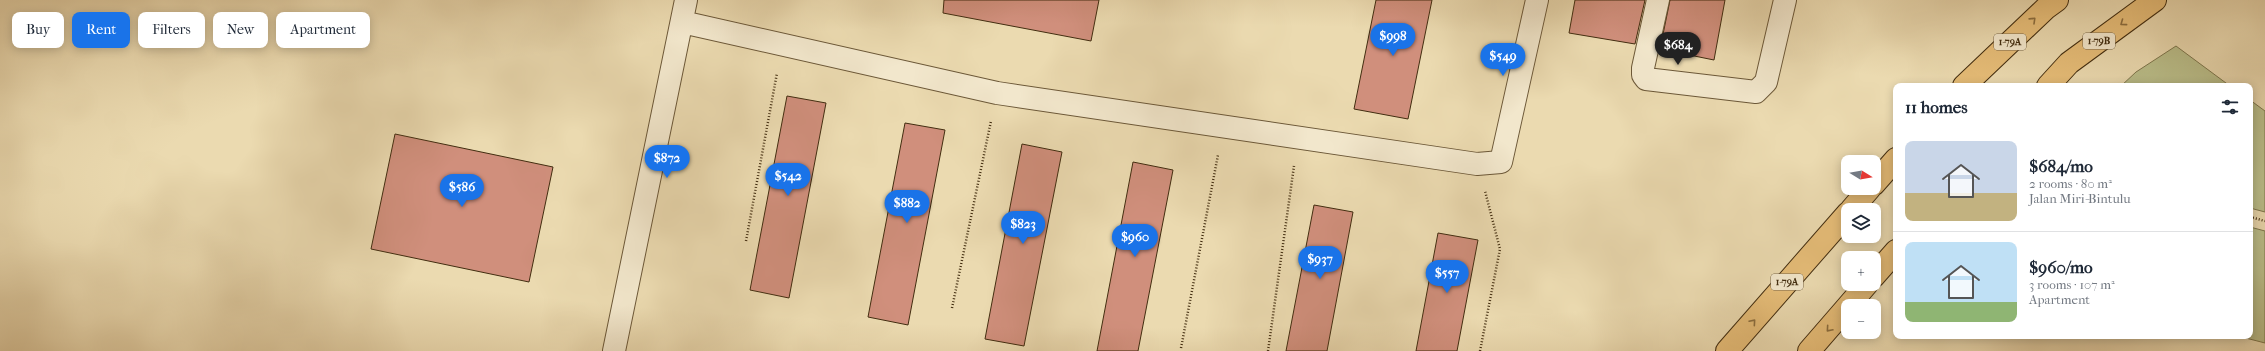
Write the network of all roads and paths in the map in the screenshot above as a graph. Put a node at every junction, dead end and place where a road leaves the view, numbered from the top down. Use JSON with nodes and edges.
{"nodes":[{"id":1,"x":686,"y":0,"type":"edge"},
{"id":2,"x":1538,"y":0,"type":"edge"},
{"id":3,"x":1658,"y":0,"type":"edge"},
{"id":4,"x":1785,"y":0,"type":"edge"},
{"id":5,"x":2057,"y":0,"type":"edge"},
{"id":6,"x":2155,"y":0,"type":"edge"},
{"id":7,"x":682,"y":22,"type":"junction"},
{"id":8,"x":782,"y":45,"type":"junction"},
{"id":9,"x":1967,"y":83,"type":"edge"},
{"id":10,"x":2051,"y":83,"type":"edge"},
{"id":11,"x":997,"y":93,"type":"junction"},
{"id":12,"x":1223,"y":127,"type":"junction"},
{"id":13,"x":1298,"y":137,"type":"junction"},
{"id":14,"x":1893,"y":162,"type":"edge"},
{"id":15,"x":1477,"y":164,"type":"junction"},
{"id":16,"x":1881,"y":176,"type":"edge"},
{"id":17,"x":1864,"y":195,"type":"edge"},
{"id":18,"x":1857,"y":203,"type":"edge"},
{"id":19,"x":2253,"y":218,"type":"edge"},
{"id":20,"x":1841,"y":221,"type":"edge"},
{"id":21,"x":2265,"y":221,"type":"edge"},
{"id":22,"x":746,"y":241,"type":"dead end"},
{"id":23,"x":1893,"y":254,"type":"edge"},
{"id":24,"x":1881,"y":268,"type":"edge"},
{"id":25,"x":1861,"y":291,"type":"edge"},
{"id":26,"x":1854,"y":299,"type":"edge"},
{"id":27,"x":952,"y":308,"type":"dead end"},
{"id":28,"x":1841,"y":314,"type":"edge"},
{"id":29,"x":1181,"y":348,"type":"dead end"},
{"id":30,"x":614,"y":351,"type":"edge"},
{"id":31,"x":1268,"y":351,"type":"edge"},
{"id":32,"x":1480,"y":351,"type":"edge"},
{"id":33,"x":1727,"y":351,"type":"edge"},
{"id":34,"x":1809,"y":351,"type":"edge"}],
"edges":[{"from":1,"to":7,"type":"street"},
{"from":2,"to":15,"type":"street"},
{"from":3,"to":4,"type":"street"},
{"from":9,"to":5,"type":"highway","number":"1-79A","one_way":true},
{"from":6,"to":10,"type":"highway","number":"1-79B","one_way":true},
{"from":7,"to":8,"type":"street"},
{"from":7,"to":30,"type":"street"},
{"from":8,"to":11,"type":"street"},
{"from":8,"to":22,"type":"path"},
{"from":11,"to":12,"type":"street"},
{"from":11,"to":27,"type":"path"},
{"from":12,"to":13,"type":"street"},
{"from":12,"to":29,"type":"path"},
{"from":13,"to":15,"type":"street"},
{"from":13,"to":31,"type":"path"},
{"from":14,"to":16,"type":"highway"},
{"from":15,"to":32,"type":"path"},
{"from":17,"to":18,"type":"highway"},
{"from":19,"to":21,"type":"path"},
{"from":33,"to":20,"type":"highway","number":"1-79A","one_way":true},
{"from":23,"to":24,"type":"highway"},
{"from":25,"to":26,"type":"highway"},
{"from":28,"to":34,"type":"highway","one_way":true}]}
